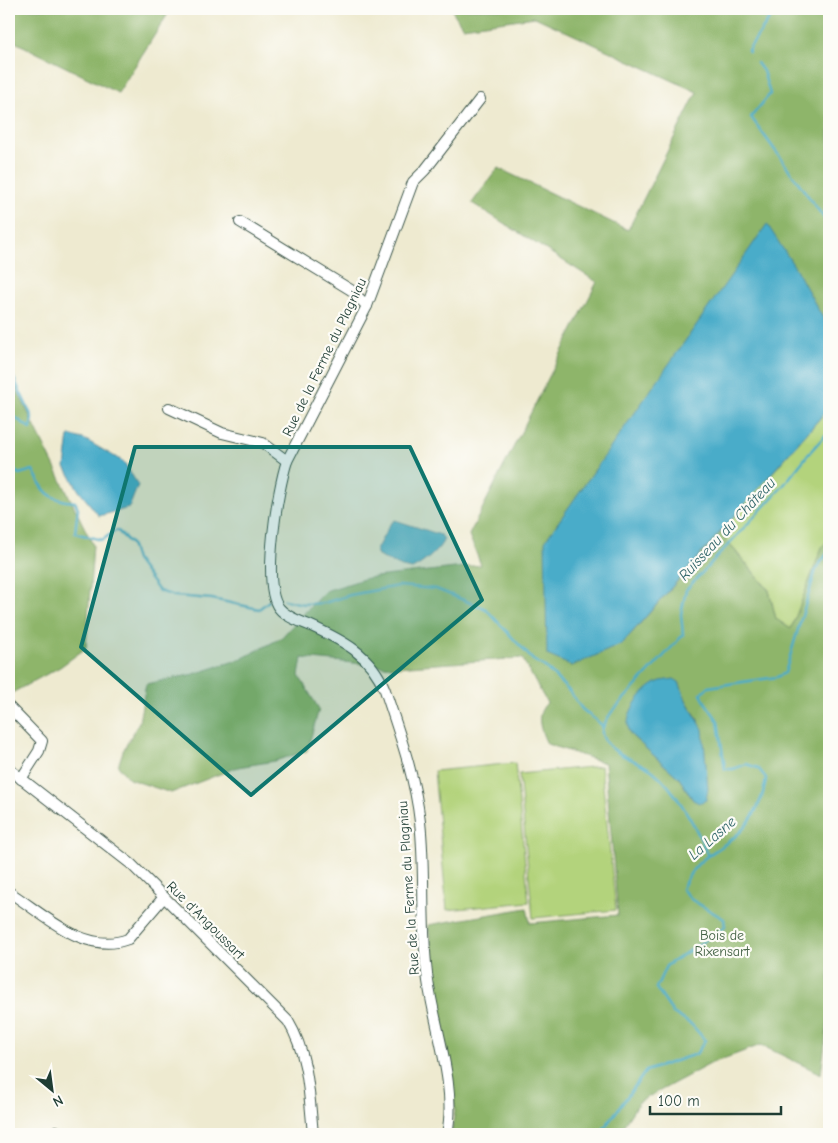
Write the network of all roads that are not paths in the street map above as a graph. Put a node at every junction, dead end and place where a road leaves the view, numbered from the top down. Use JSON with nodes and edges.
{"nodes":[{"id":1,"x":480,"y":99,"type":"dead end"},
{"id":2,"x":240,"y":222,"type":"dead end"},
{"id":3,"x":367,"y":306,"type":"junction"},
{"id":4,"x":169,"y":408,"type":"dead end"},
{"id":5,"x":288,"y":461,"type":"junction"},
{"id":6,"x":9,"y":706,"type":"edge"},
{"id":7,"x":9,"y":770,"type":"edge"},
{"id":8,"x":21,"y":779,"type":"junction"},
{"id":9,"x":9,"y":892,"type":"edge"},
{"id":10,"x":164,"y":897,"type":"junction"},
{"id":11,"x":313,"y":1134,"type":"edge"},
{"id":12,"x":446,"y":1134,"type":"edge"}],
"edges":[{"from":1,"to":3,"type":"street","name":"Rue de la Ferme du Plagniau"},
{"from":2,"to":3,"type":"street"},
{"from":3,"to":5,"type":"street","name":"Rue de la Ferme du Plagniau"},
{"from":4,"to":5,"type":"street","name":"Rue de la Ferme du Plagniau"},
{"from":5,"to":12,"type":"street","name":"Rue de la Ferme du Plagniau"},
{"from":6,"to":8,"type":"street"},
{"from":7,"to":8,"type":"street","name":"Rue d'Angoussart"},
{"from":8,"to":10,"type":"street","name":"Rue d'Angoussart"},
{"from":9,"to":10,"type":"street"},
{"from":10,"to":11,"type":"street","name":"Rue d'Angoussart"}]}
